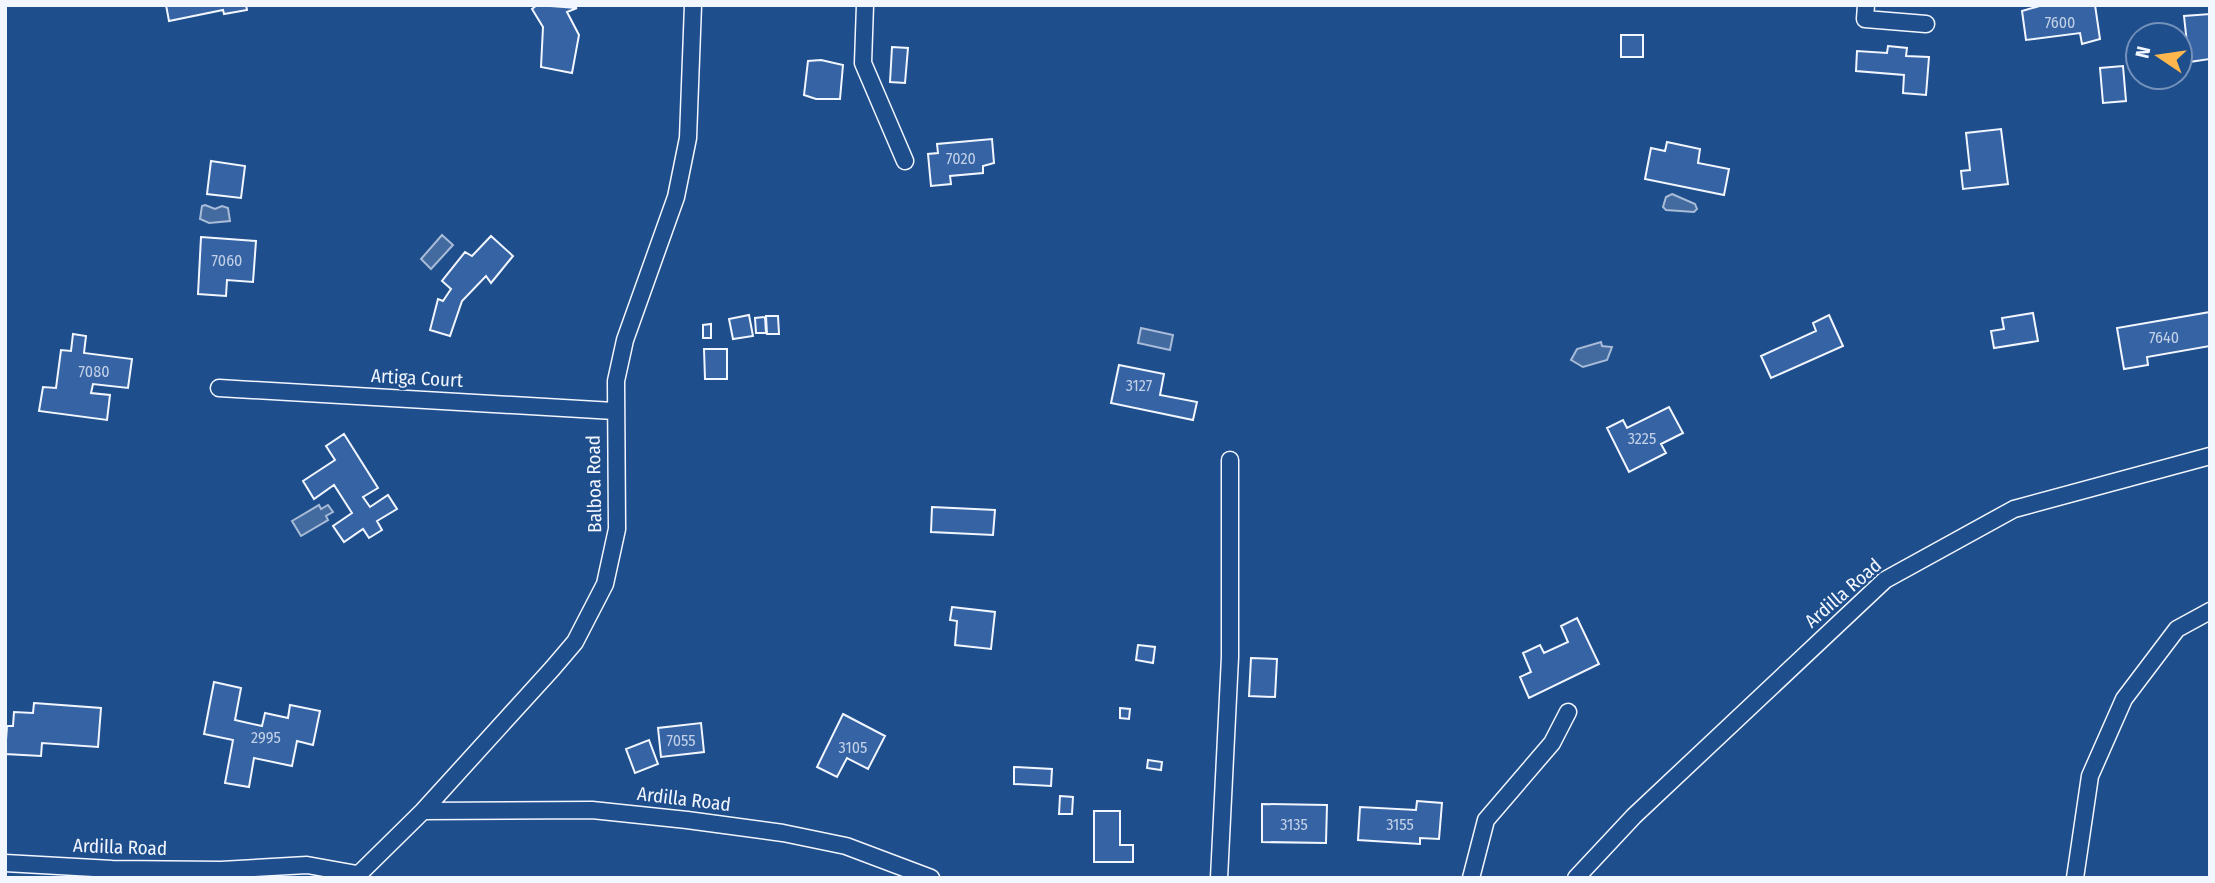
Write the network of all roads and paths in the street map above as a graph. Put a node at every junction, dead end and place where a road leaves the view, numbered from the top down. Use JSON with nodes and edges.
{"nodes":[{"id":1,"x":693,"y":5,"type":"edge"},
{"id":2,"x":865,"y":5,"type":"edge"},
{"id":3,"x":1866,"y":5,"type":"edge"},
{"id":4,"x":1926,"y":24,"type":"dead end"},
{"id":5,"x":905,"y":161,"type":"dead end"},
{"id":6,"x":219,"y":388,"type":"dead end"},
{"id":7,"x":614,"y":411,"type":"junction"},
{"id":8,"x":2210,"y":456,"type":"edge"},
{"id":9,"x":1230,"y":460,"type":"dead end"},
{"id":10,"x":2210,"y":611,"type":"edge"},
{"id":11,"x":1568,"y":712,"type":"dead end"},
{"id":12,"x":424,"y":811,"type":"junction"},
{"id":13,"x":5,"y":863,"type":"edge"},
{"id":14,"x":356,"y":876,"type":"edge"},
{"id":15,"x":932,"y":878,"type":"edge"},
{"id":16,"x":1219,"y":878,"type":"edge"},
{"id":17,"x":1471,"y":878,"type":"edge"},
{"id":18,"x":1576,"y":878,"type":"edge"},
{"id":19,"x":2075,"y":878,"type":"edge"}],
"edges":[{"from":1,"to":7,"type":"street","name":"Balboa Road"},
{"from":2,"to":5,"type":"street"},
{"from":3,"to":4,"type":"street"},
{"from":6,"to":7,"type":"street","name":"Artiga Court"},
{"from":7,"to":12,"type":"street","name":"Balboa Road"},
{"from":8,"to":18,"type":"street","name":"Ardilla Road"},
{"from":9,"to":16,"type":"street"},
{"from":10,"to":19,"type":"street"},
{"from":11,"to":17,"type":"street"},
{"from":12,"to":14,"type":"street","name":"Balboa Road"},
{"from":12,"to":15,"type":"street","name":"Ardilla Road"},
{"from":13,"to":14,"type":"street","name":"Ardilla Road"}]}
